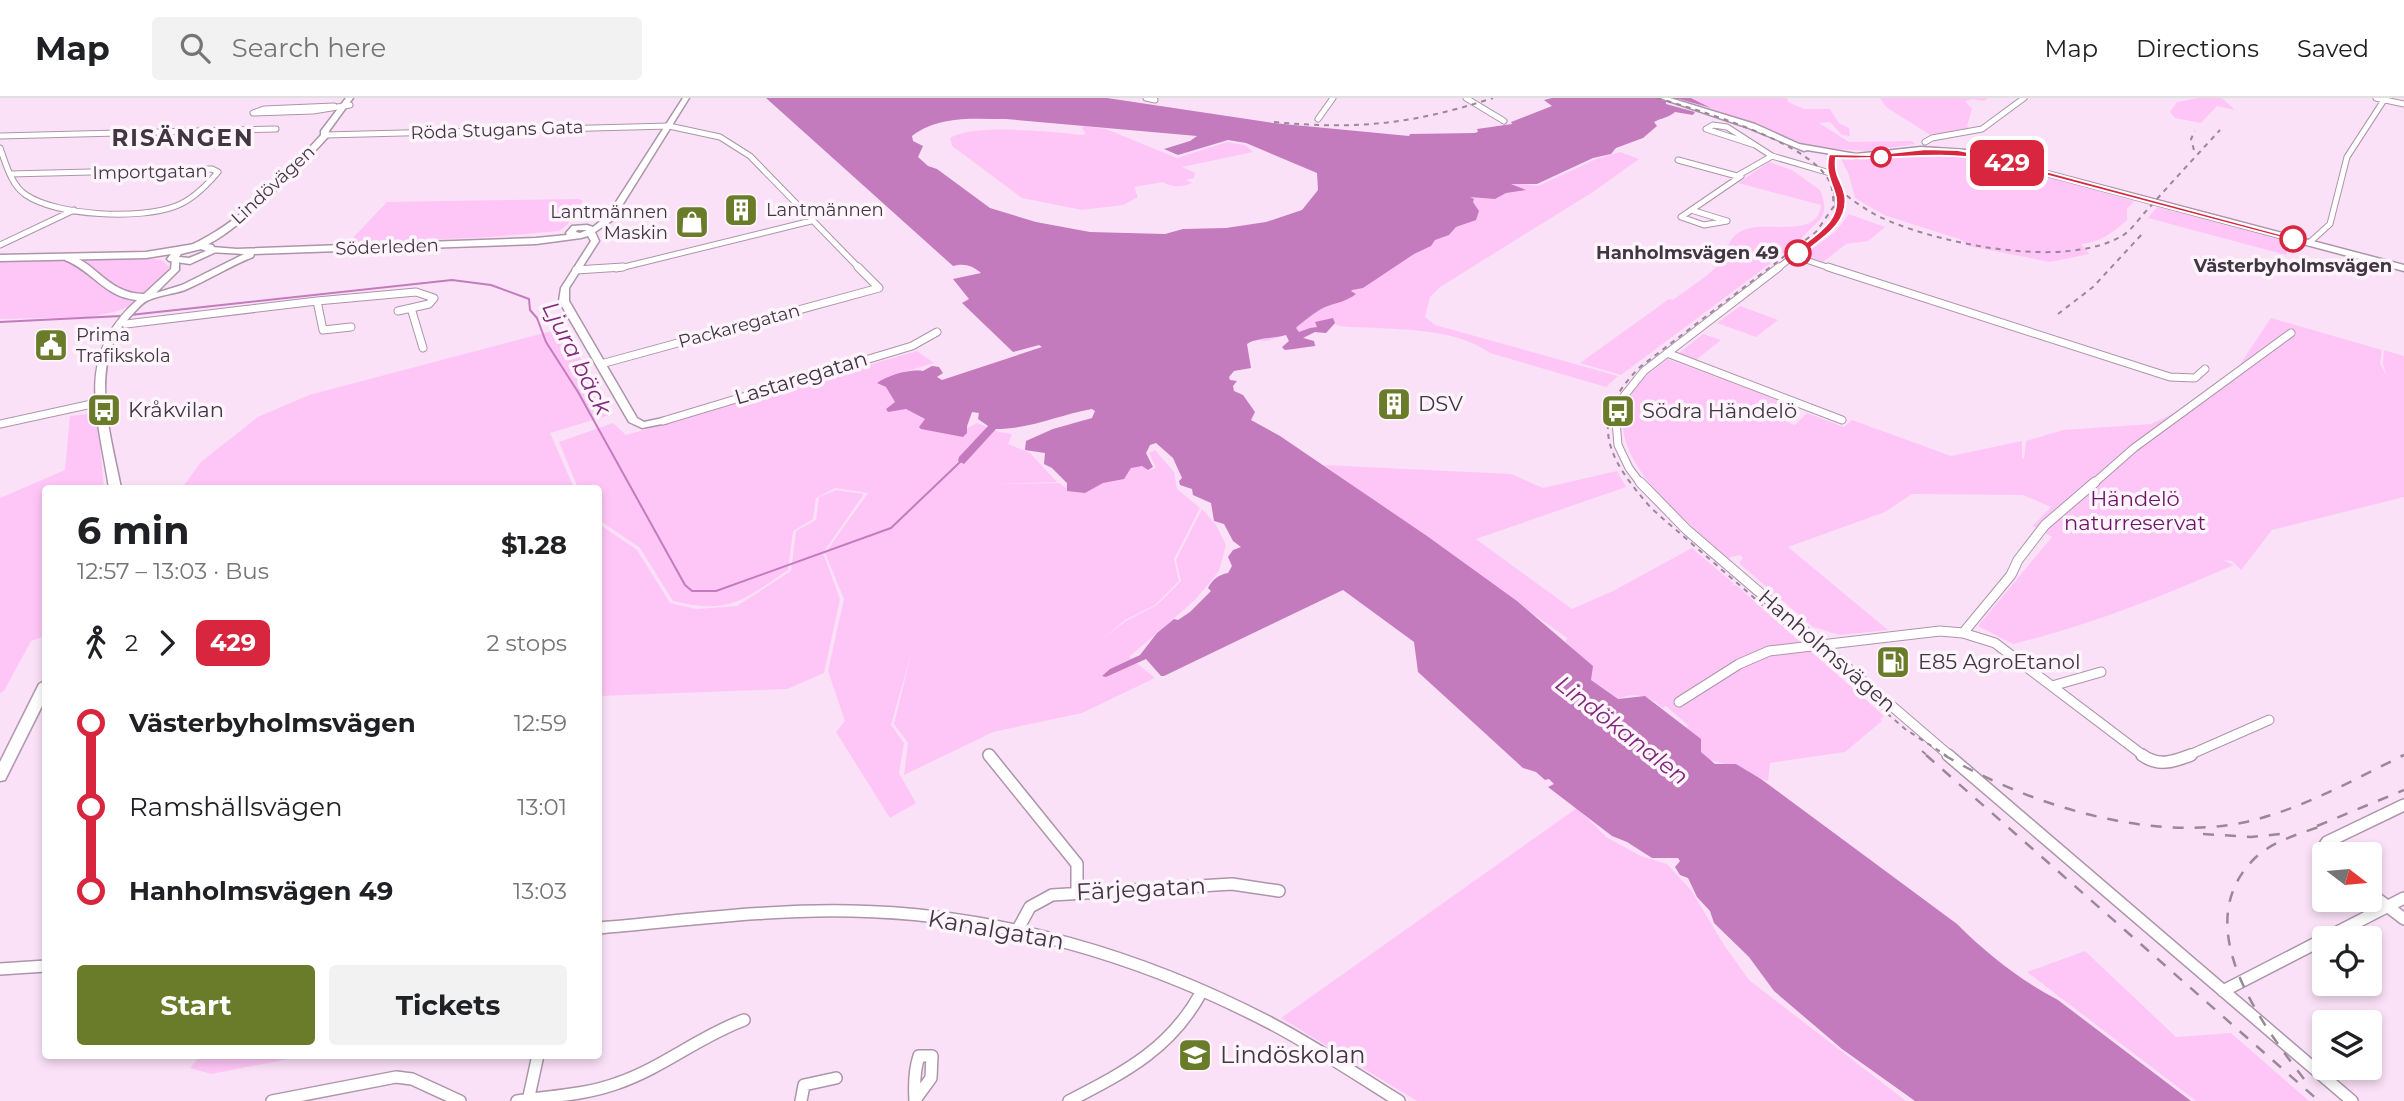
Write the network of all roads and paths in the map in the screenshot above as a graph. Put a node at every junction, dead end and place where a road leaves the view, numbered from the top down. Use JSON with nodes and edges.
{"nodes":[{"id":1,"x":355,"y":98,"type":"edge"},
{"id":2,"x":686,"y":98,"type":"edge"},
{"id":3,"x":1146,"y":98,"type":"edge"},
{"id":4,"x":1333,"y":98,"type":"edge"},
{"id":5,"x":1466,"y":98,"type":"edge"},
{"id":6,"x":2024,"y":98,"type":"edge"},
{"id":7,"x":1667,"y":99,"type":"edge"},
{"id":8,"x":2380,"y":99,"type":"edge"},
{"id":9,"x":1155,"y":100,"type":"dead end"},
{"id":10,"x":348,"y":103,"type":"edge"},
{"id":11,"x":2404,"y":104,"type":"edge"},
{"id":12,"x":334,"y":106,"type":"junction"},
{"id":13,"x":1318,"y":119,"type":"dead end"},
{"id":14,"x":1504,"y":121,"type":"dead end"},
{"id":15,"x":669,"y":126,"type":"junction"},
{"id":16,"x":276,"y":129,"type":"dead end"},
{"id":17,"x":325,"y":134,"type":"junction"},
{"id":18,"x":0,"y":136,"type":"edge"},
{"id":19,"x":1755,"y":145,"type":"junction"},
{"id":20,"x":1929,"y":147,"type":"junction"},
{"id":21,"x":0,"y":148,"type":"edge"},
{"id":22,"x":1832,"y":155,"type":"junction"},
{"id":23,"x":1772,"y":156,"type":"junction"},
{"id":24,"x":1678,"y":160,"type":"dead end"},
{"id":25,"x":1830,"y":173,"type":"junction"},
{"id":26,"x":10,"y":174,"type":"junction"},
{"id":27,"x":1741,"y":176,"type":"junction"},
{"id":28,"x":1691,"y":210,"type":"junction"},
{"id":29,"x":74,"y":211,"type":"junction"},
{"id":30,"x":612,"y":214,"type":"joint"},
{"id":31,"x":811,"y":221,"type":"junction"},
{"id":32,"x":583,"y":232,"type":"junction"},
{"id":33,"x":219,"y":234,"type":"junction"},
{"id":34,"x":2309,"y":243,"type":"junction"},
{"id":35,"x":0,"y":246,"type":"edge"},
{"id":36,"x":189,"y":248,"type":"junction"},
{"id":37,"x":267,"y":251,"type":"junction"},
{"id":38,"x":205,"y":254,"type":"junction"},
{"id":39,"x":146,"y":255,"type":"junction"},
{"id":40,"x":0,"y":256,"type":"edge"},
{"id":41,"x":1794,"y":256,"type":"junction"},
{"id":42,"x":80,"y":257,"type":"junction"},
{"id":43,"x":68,"y":258,"type":"junction"},
{"id":44,"x":174,"y":260,"type":"junction"},
{"id":45,"x":2404,"y":268,"type":"edge"},
{"id":46,"x":576,"y":270,"type":"junction"},
{"id":47,"x":876,"y":289,"type":"joint"},
{"id":48,"x":151,"y":295,"type":"junction"},
{"id":49,"x":317,"y":301,"type":"junction"},
{"id":50,"x":411,"y":309,"type":"junction"},
{"id":51,"x":398,"y":311,"type":"dead end"},
{"id":52,"x":129,"y":317,"type":"junction"},
{"id":53,"x":351,"y":327,"type":"dead end"},
{"id":54,"x":937,"y":332,"type":"dead end"},
{"id":55,"x":2291,"y":333,"type":"dead end"},
{"id":56,"x":423,"y":348,"type":"dead end"},
{"id":57,"x":1667,"y":353,"type":"junction"},
{"id":58,"x":601,"y":364,"type":"junction"},
{"id":59,"x":2205,"y":369,"type":"dead end"},
{"id":60,"x":101,"y":402,"type":"junction"},
{"id":61,"x":1842,"y":420,"type":"dead end"},
{"id":62,"x":663,"y":421,"type":"joint"},
{"id":63,"x":0,"y":424,"type":"edge"},
{"id":64,"x":115,"y":485,"type":"edge"},
{"id":65,"x":1964,"y":633,"type":"junction"},
{"id":66,"x":1819,"y":644,"type":"junction"},
{"id":67,"x":2101,"y":672,"type":"dead end"},
{"id":68,"x":2052,"y":686,"type":"junction"},
{"id":69,"x":42,"y":692,"type":"edge"},
{"id":70,"x":1679,"y":702,"type":"dead end"},
{"id":71,"x":2269,"y":720,"type":"dead end"},
{"id":72,"x":989,"y":755,"type":"dead end"},
{"id":73,"x":0,"y":776,"type":"edge"},
{"id":74,"x":2404,"y":805,"type":"edge"},
{"id":75,"x":2327,"y":842,"type":"edge"},
{"id":76,"x":1279,"y":891,"type":"dead end"},
{"id":77,"x":1077,"y":892,"type":"junction"},
{"id":78,"x":2404,"y":898,"type":"edge"},
{"id":79,"x":2382,"y":902,"type":"edge"},
{"id":80,"x":2387,"y":906,"type":"junction"},
{"id":81,"x":2404,"y":919,"type":"edge"},
{"id":82,"x":2348,"y":926,"type":"edge"},
{"id":83,"x":602,"y":928,"type":"edge"},
{"id":84,"x":1018,"y":929,"type":"junction"},
{"id":85,"x":2312,"y":945,"type":"edge"},
{"id":86,"x":42,"y":966,"type":"edge"},
{"id":87,"x":0,"y":969,"type":"edge"},
{"id":88,"x":1202,"y":991,"type":"junction"},
{"id":89,"x":2223,"y":991,"type":"junction"},
{"id":90,"x":744,"y":1020,"type":"dead end"},
{"id":91,"x":537,"y":1059,"type":"edge"},
{"id":92,"x":836,"y":1078,"type":"dead end"},
{"id":93,"x":524,"y":1100,"type":"edge"},
{"id":94,"x":272,"y":1101,"type":"edge"},
{"id":95,"x":460,"y":1101,"type":"edge"},
{"id":96,"x":802,"y":1101,"type":"edge"},
{"id":97,"x":1069,"y":1101,"type":"edge"},
{"id":98,"x":1399,"y":1101,"type":"edge"},
{"id":99,"x":2352,"y":1101,"type":"edge"}],
"edges":[{"from":1,"to":10,"type":"main road","name":"Lindövägen"},
{"from":2,"to":15,"type":"main road"},
{"from":3,"to":9,"type":"street"},
{"from":4,"to":13,"type":"street"},
{"from":5,"to":14,"type":"street"},
{"from":6,"to":20,"type":"street"},
{"from":7,"to":22,"type":"main road"},
{"from":8,"to":11,"type":"street"},
{"from":8,"to":34,"type":"street"},
{"from":10,"to":12,"type":"street"},
{"from":10,"to":17,"type":"main road","name":"Lindövägen"},
{"from":12,"to":12,"type":"street"},
{"from":15,"to":17,"type":"street","name":"Röda Stugans Gata"},
{"from":15,"to":30,"type":"main road"},
{"from":15,"to":31,"type":"street","name":"Röda Stugans Gata"},
{"from":16,"to":18,"type":"street"},
{"from":17,"to":33,"type":"main road","name":"Lindövägen"},
{"from":19,"to":19,"type":"street"},
{"from":19,"to":23,"type":"street"},
{"from":20,"to":22,"type":"main road"},
{"from":20,"to":34,"type":"main road"},
{"from":21,"to":26,"type":"street","name":"Importgatan"},
{"from":22,"to":25,"type":"street","name":"Hanholmsvägen"},
{"from":23,"to":25,"type":"street"},
{"from":23,"to":27,"type":"street"},
{"from":24,"to":27,"type":"street"},
{"from":25,"to":41,"type":"street","name":"Hanholmsvägen"},
{"from":26,"to":29,"type":"street","name":"Importgatan"},
{"from":26,"to":29,"type":"street","name":"Importgatan"},
{"from":27,"to":28,"type":"street"},
{"from":28,"to":28,"type":"street"},
{"from":29,"to":35,"type":"street","name":"Importgatan"},
{"from":30,"to":32,"type":"main road"},
{"from":31,"to":46,"type":"street"},
{"from":31,"to":47,"type":"street","name":"Röda Stugans Gata"},
{"from":32,"to":37,"type":"main road","name":"Söderleden"},
{"from":32,"to":46,"type":"main road"},
{"from":33,"to":36,"type":"main road","name":"Lindövägen"},
{"from":33,"to":38,"type":"main road","name":"Lindövägen"},
{"from":34,"to":45,"type":"main road"},
{"from":36,"to":38,"type":"main road"},
{"from":36,"to":39,"type":"main road"},
{"from":36,"to":44,"type":"main road"},
{"from":37,"to":38,"type":"main road","name":"Söderleden"},
{"from":37,"to":48,"type":"main road"},
{"from":38,"to":44,"type":"main road"},
{"from":38,"to":48,"type":"main road","name":"Lindövägen"},
{"from":39,"to":42,"type":"main road"},
{"from":39,"to":44,"type":"main road"},
{"from":40,"to":42,"type":"main road"},
{"from":40,"to":43,"type":"main road"},
{"from":41,"to":57,"type":"street","name":"Hanholmsvägen"},
{"from":41,"to":59,"type":"street"},
{"from":42,"to":43,"type":"main road"},
{"from":43,"to":48,"type":"main road"},
{"from":44,"to":48,"type":"main road","name":"Lindövägen"},
{"from":46,"to":58,"type":"main road"},
{"from":47,"to":58,"type":"street","name":"Packaregatan"},
{"from":48,"to":52,"type":"main road","name":"Lindövägen"},
{"from":49,"to":50,"type":"street"},
{"from":49,"to":52,"type":"street"},
{"from":49,"to":53,"type":"street"},
{"from":50,"to":51,"type":"street"},
{"from":50,"to":56,"type":"street"},
{"from":52,"to":60,"type":"main road","name":"Lindövägen"},
{"from":54,"to":62,"type":"street","name":"Lastaregatan"},
{"from":55,"to":65,"type":"street"},
{"from":57,"to":61,"type":"street"},
{"from":57,"to":66,"type":"street","name":"Hanholmsvägen"},
{"from":58,"to":62,"type":"main road"},
{"from":60,"to":63,"type":"street"},
{"from":60,"to":64,"type":"main road","name":"Lindövägen"},
{"from":65,"to":66,"type":"street"},
{"from":65,"to":68,"type":"street"},
{"from":66,"to":70,"type":"street"},
{"from":66,"to":89,"type":"street","name":"Hanholmsvägen"},
{"from":67,"to":68,"type":"street"},
{"from":68,"to":71,"type":"street"},
{"from":69,"to":73,"type":"main road"},
{"from":72,"to":77,"type":"street"},
{"from":74,"to":75,"type":"street"},
{"from":76,"to":77,"type":"street","name":"Färjegatan"},
{"from":77,"to":84,"type":"street","name":"Färjegatan"},
{"from":78,"to":80,"type":"street"},
{"from":79,"to":80,"type":"street"},
{"from":80,"to":81,"type":"street"},
{"from":80,"to":82,"type":"street"},
{"from":83,"to":84,"type":"street","name":"Kanalgatan"},
{"from":84,"to":88,"type":"street","name":"Kanalgatan"},
{"from":85,"to":89,"type":"street"},
{"from":86,"to":87,"type":"street"},
{"from":88,"to":97,"type":"street"},
{"from":88,"to":98,"type":"street","name":"Kanalgatan"},
{"from":89,"to":99,"type":"street","name":"Hanholmsvägen"},
{"from":90,"to":93,"type":"street"},
{"from":91,"to":93,"type":"street"},
{"from":92,"to":96,"type":"street"},
{"from":94,"to":95,"type":"street"}]}
